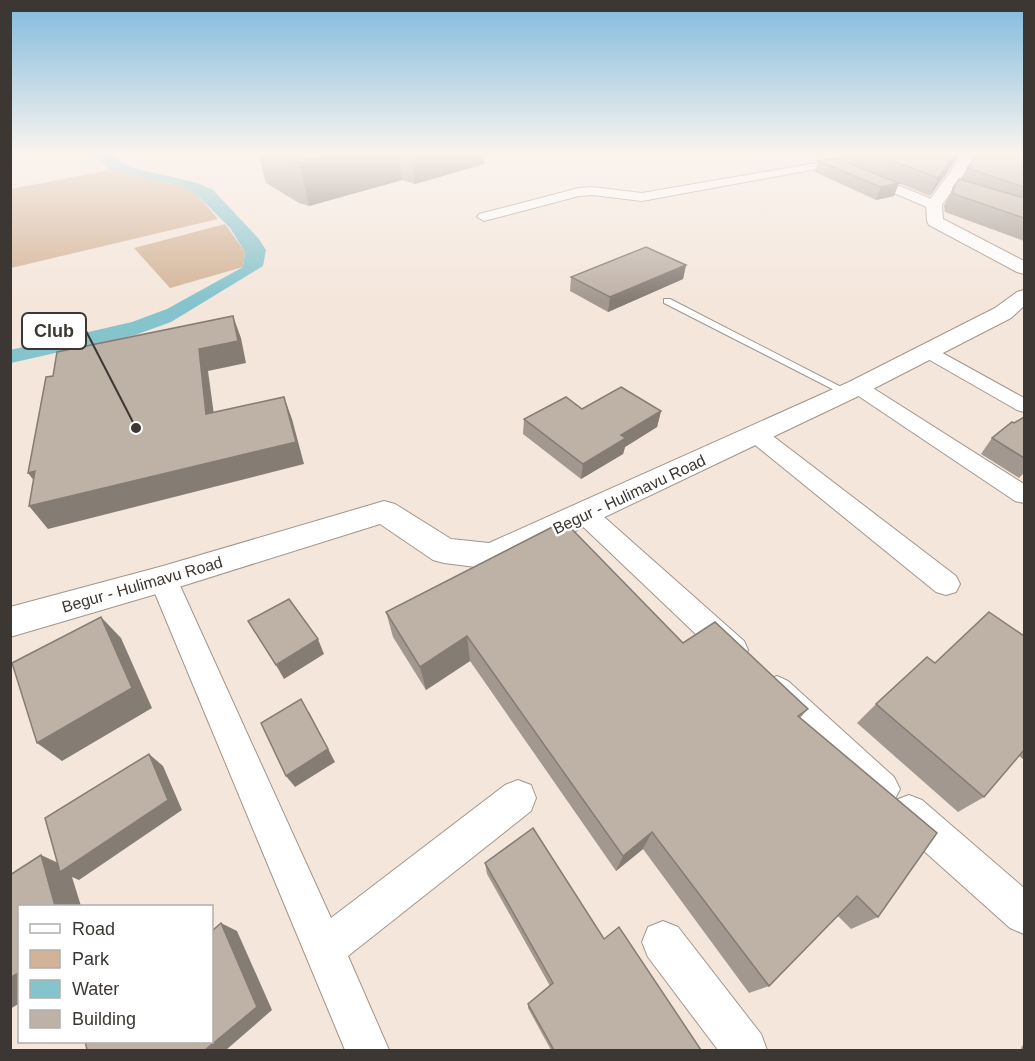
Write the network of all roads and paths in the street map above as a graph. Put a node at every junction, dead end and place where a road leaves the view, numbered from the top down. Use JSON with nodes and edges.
{"nodes":[{"id":1,"x":539,"y":203,"type":"edge"},
{"id":2,"x":928,"y":203,"type":"edge"},
{"id":3,"x":937,"y":203,"type":"edge"},
{"id":4,"x":934,"y":205,"type":"junction"},
{"id":5,"x":484,"y":217,"type":"dead end"},
{"id":6,"x":1024,"y":268,"type":"edge"},
{"id":7,"x":1024,"y":296,"type":"edge"},
{"id":8,"x":667,"y":301,"type":"dead end"},
{"id":9,"x":1014,"y":317,"type":"edge"},
{"id":10,"x":928,"y":351,"type":"junction"},
{"id":11,"x":852,"y":389,"type":"junction"},
{"id":12,"x":1024,"y":406,"type":"edge"},
{"id":13,"x":757,"y":435,"type":"junction"},
{"id":14,"x":1024,"y":495,"type":"edge"},
{"id":15,"x":585,"y":514,"type":"junction"},
{"id":16,"x":163,"y":579,"type":"junction"},
{"id":17,"x":946,"y":584,"type":"dead end"},
{"id":18,"x":10,"y":622,"type":"edge"},
{"id":19,"x":518,"y":798,"type":"dead end"},
{"id":20,"x":1024,"y":914,"type":"edge"},
{"id":21,"x":663,"y":942,"type":"dead end"},
{"id":22,"x":324,"y":950,"type":"junction"},
{"id":23,"x":367,"y":1050,"type":"edge"},
{"id":24,"x":745,"y":1050,"type":"edge"}],
"edges":[{"from":1,"to":5,"type":"street"},
{"from":2,"to":4,"type":"street"},
{"from":3,"to":4,"type":"street"},
{"from":4,"to":6,"type":"street"},
{"from":7,"to":9,"type":"street","name":"Begur - Hulimavu Road"},
{"from":8,"to":11,"type":"lane"},
{"from":9,"to":10,"type":"street","name":"Begur - Hulimavu Road"},
{"from":10,"to":11,"type":"street","name":"Begur - Hulimavu Road"},
{"from":10,"to":12,"type":"street"},
{"from":11,"to":13,"type":"street","name":"Begur - Hulimavu Road"},
{"from":11,"to":14,"type":"street"},
{"from":13,"to":15,"type":"street","name":"Begur - Hulimavu Road"},
{"from":13,"to":17,"type":"street"},
{"from":15,"to":16,"type":"street","name":"Begur - Hulimavu Road"},
{"from":15,"to":20,"type":"street"},
{"from":16,"to":18,"type":"street","name":"Begur - Hulimavu Road"},
{"from":16,"to":22,"type":"street"},
{"from":19,"to":22,"type":"street"},
{"from":21,"to":24,"type":"street"},
{"from":22,"to":23,"type":"street"}]}
